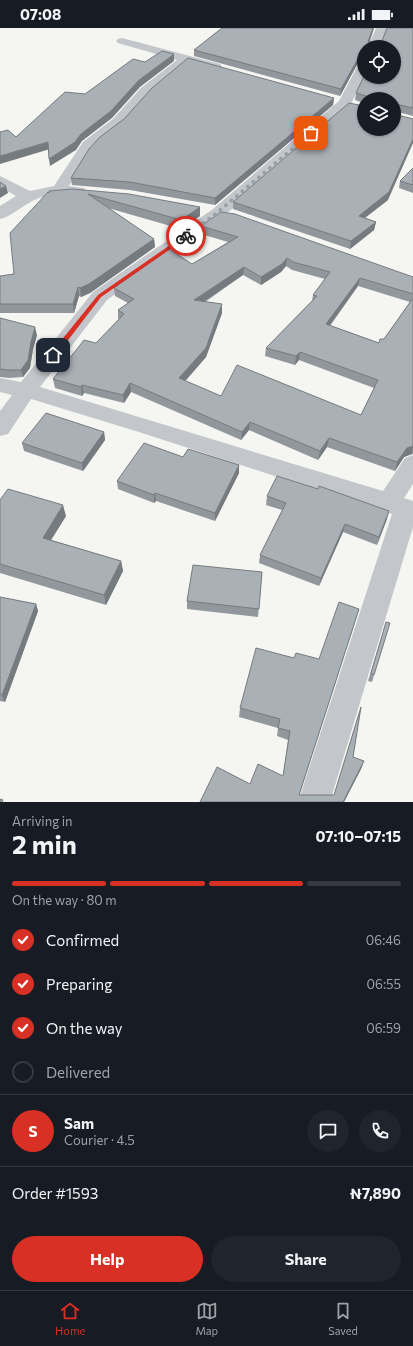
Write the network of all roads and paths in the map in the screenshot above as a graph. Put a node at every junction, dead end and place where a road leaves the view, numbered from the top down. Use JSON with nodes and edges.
{"nodes":[{"id":1,"x":382,"y":28,"type":"edge"},
{"id":2,"x":377,"y":40,"type":"edge"},
{"id":3,"x":122,"y":41,"type":"dead end"},
{"id":4,"x":186,"y":59,"type":"junction"},
{"id":5,"x":224,"y":69,"type":"edge"},
{"id":6,"x":357,"y":78,"type":"edge"},
{"id":7,"x":0,"y":182,"type":"edge"},
{"id":8,"x":58,"y":190,"type":"junction"},
{"id":9,"x":94,"y":193,"type":"edge"},
{"id":10,"x":28,"y":196,"type":"junction"},
{"id":11,"x":196,"y":208,"type":"edge"},
{"id":12,"x":218,"y":212,"type":"junction"},
{"id":13,"x":0,"y":214,"type":"edge"},
{"id":14,"x":239,"y":217,"type":"edge"},
{"id":15,"x":0,"y":385,"type":"edge"},
{"id":16,"x":26,"y":390,"type":"junction"},
{"id":17,"x":0,"y":428,"type":"edge"},
{"id":18,"x":413,"y":464,"type":"edge"},
{"id":19,"x":402,"y":508,"type":"edge"},
{"id":20,"x":314,"y":802,"type":"edge"}],
"edges":[{"from":1,"to":2,"type":"street"},
{"from":3,"to":4,"type":"street"},
{"from":4,"to":5,"type":"street"},
{"from":4,"to":8,"type":"street"},
{"from":6,"to":12,"type":"street"},
{"from":7,"to":10,"type":"street"},
{"from":8,"to":9,"type":"street"},
{"from":8,"to":10,"type":"street"},
{"from":10,"to":13,"type":"street"},
{"from":11,"to":12,"type":"street"},
{"from":12,"to":14,"type":"street"},
{"from":12,"to":16,"type":"street"},
{"from":15,"to":16,"type":"street"},
{"from":16,"to":17,"type":"street"},
{"from":16,"to":19,"type":"street"},
{"from":18,"to":19,"type":"street"},
{"from":19,"to":20,"type":"street"}]}
